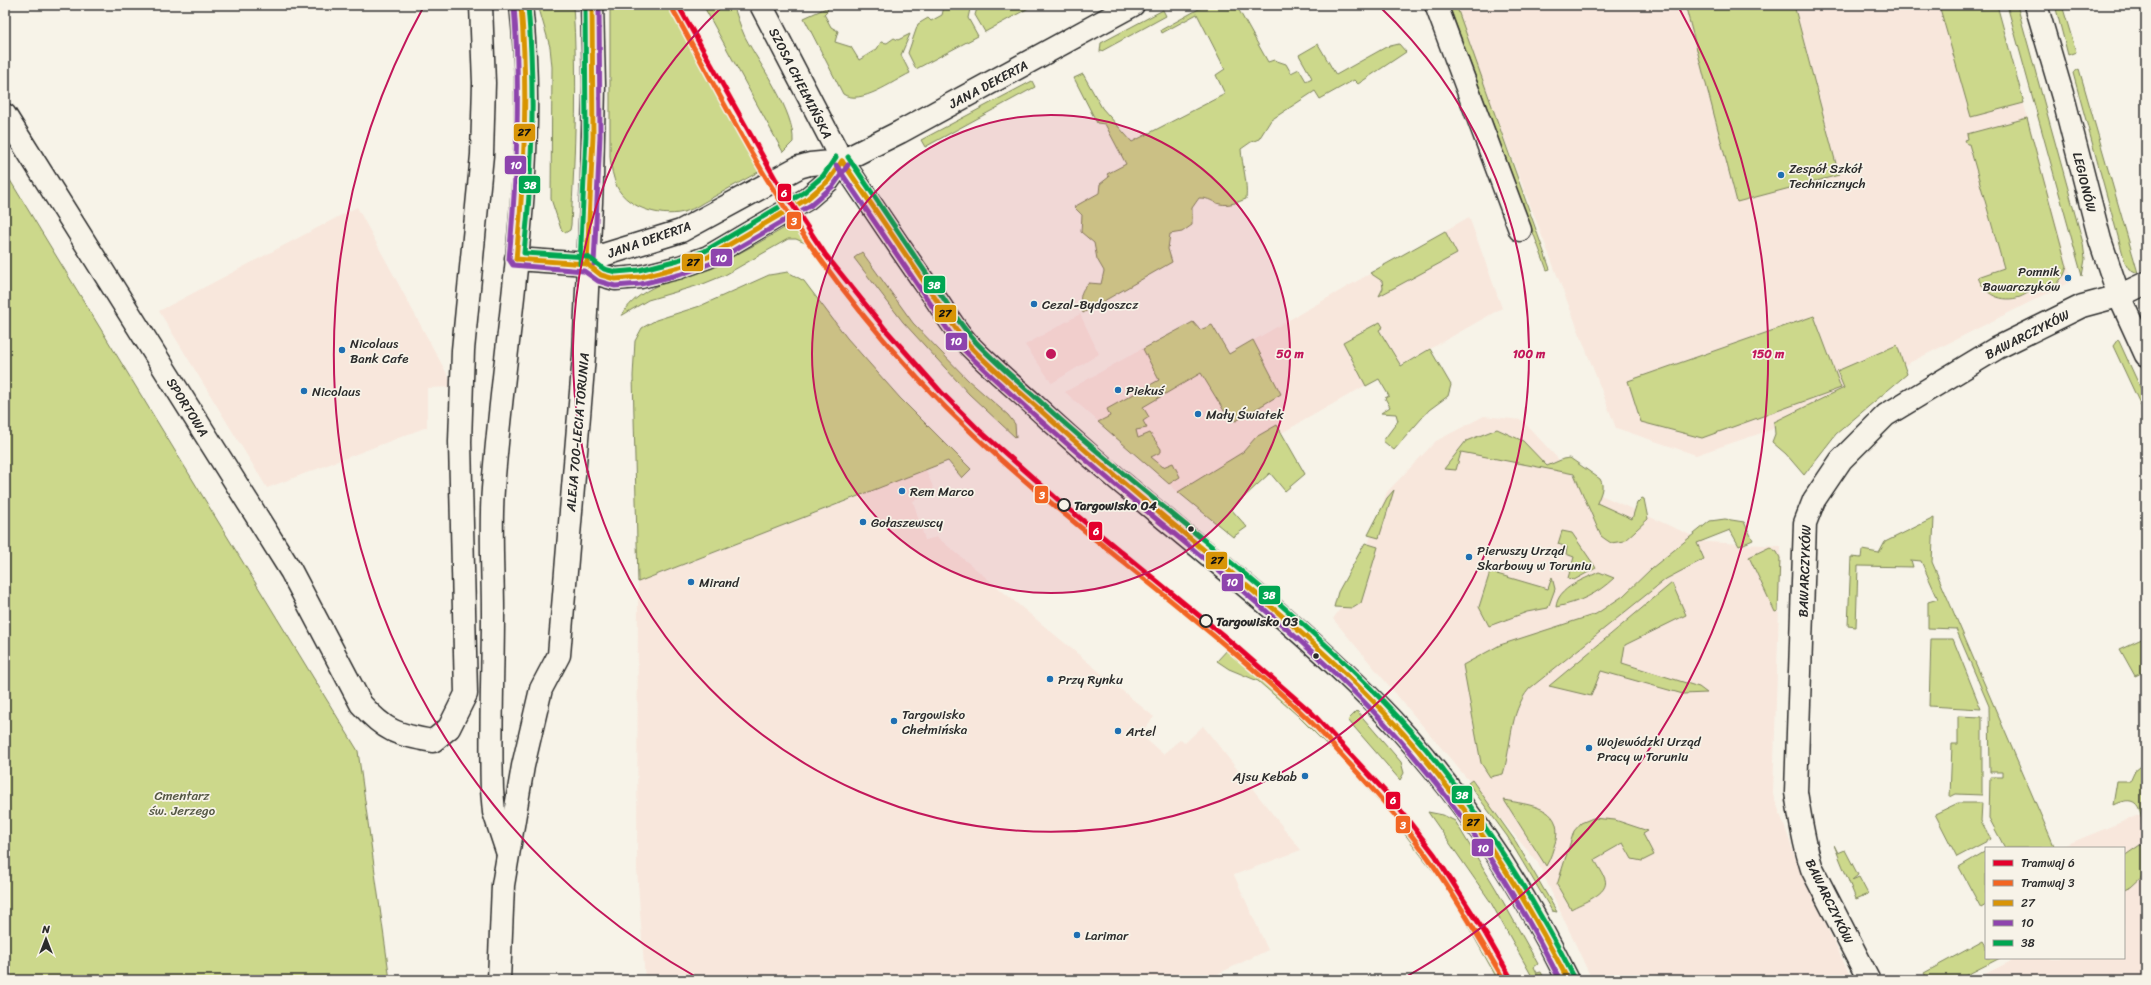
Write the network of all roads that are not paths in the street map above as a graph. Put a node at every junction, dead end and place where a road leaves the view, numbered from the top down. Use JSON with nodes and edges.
{"nodes":[{"id":1,"x":481,"y":5,"type":"edge"},
{"id":2,"x":521,"y":5,"type":"edge"},
{"id":3,"x":592,"y":5,"type":"edge"},
{"id":4,"x":761,"y":5,"type":"edge"},
{"id":5,"x":1133,"y":5,"type":"edge"},
{"id":6,"x":1436,"y":5,"type":"edge"},
{"id":7,"x":2036,"y":5,"type":"edge"},
{"id":8,"x":5,"y":115,"type":"edge"},
{"id":9,"x":842,"y":161,"type":"junction"},
{"id":10,"x":1520,"y":230,"type":"dead end"},
{"id":11,"x":516,"y":259,"type":"junction"},
{"id":12,"x":587,"y":264,"type":"junction"},
{"id":13,"x":2146,"y":283,"type":"edge"},
{"id":14,"x":2119,"y":296,"type":"junction"},
{"id":15,"x":2146,"y":355,"type":"edge"},
{"id":16,"x":508,"y":852,"type":"junction"},
{"id":17,"x":499,"y":980,"type":"edge"},
{"id":18,"x":1568,"y":980,"type":"edge"},
{"id":19,"x":1869,"y":980,"type":"edge"}],
"edges":[{"from":1,"to":8,"type":"street","name":"SPORTOWA"},
{"from":2,"to":11,"type":"street","name":"ALEJA 700-LECIA TORUNIA"},
{"from":3,"to":12,"type":"street","name":"ALEJA 700-LECIA TORUNIA"},
{"from":4,"to":9,"type":"street","name":"SZOSA CHEŁMIŃSKA"},
{"from":5,"to":9,"type":"street","name":"JANA DEKERTA"},
{"from":6,"to":10,"type":"street"},
{"from":7,"to":14,"type":"street","name":"LEGIONÓW"},
{"from":9,"to":12,"type":"street","name":"JANA DEKERTA"},
{"from":9,"to":12,"type":"street","name":"JANA DEKERTA"},
{"from":9,"to":18,"type":"street","name":"SZOSA CHEŁMIŃSKA"},
{"from":11,"to":12,"type":"street"},
{"from":11,"to":16,"type":"street","name":"ALEJA 700-LECIA TORUNIA"},
{"from":12,"to":16,"type":"street","name":"ALEJA 700-LECIA TORUNIA"},
{"from":13,"to":14,"type":"street","name":"BAWARCZYKÓW"},
{"from":14,"to":15,"type":"street","name":"LEGIONÓW"},
{"from":14,"to":19,"type":"street","name":"BAWARCZYKÓW"},
{"from":16,"to":17,"type":"street","name":"ALEJA 700-LECIA TORUNIA"}]}
